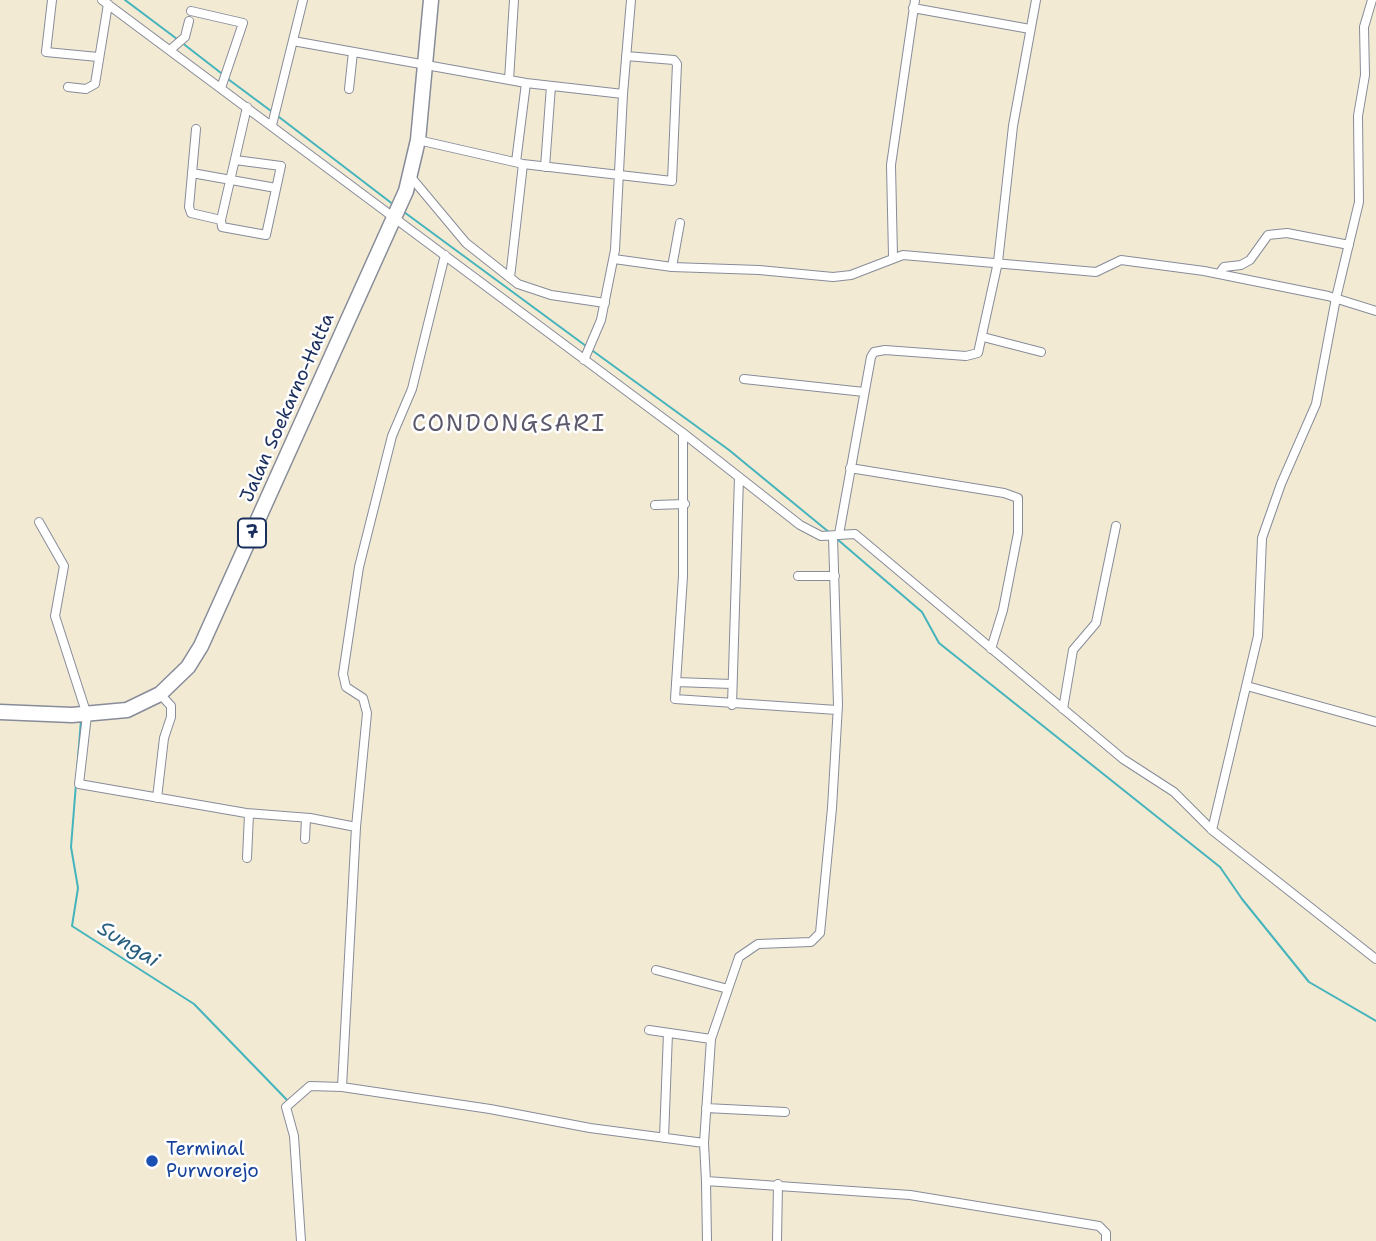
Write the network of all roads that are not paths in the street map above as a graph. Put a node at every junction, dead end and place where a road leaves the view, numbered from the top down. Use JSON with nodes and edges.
{"nodes":[{"id":1,"x":52,"y":0,"type":"edge"},
{"id":2,"x":303,"y":0,"type":"edge"},
{"id":3,"x":431,"y":0,"type":"edge"},
{"id":4,"x":514,"y":0,"type":"edge"},
{"id":5,"x":631,"y":0,"type":"edge"},
{"id":6,"x":1036,"y":0,"type":"edge"},
{"id":7,"x":1373,"y":0,"type":"edge"},
{"id":8,"x":105,"y":1,"type":"edge"},
{"id":9,"x":914,"y":4,"type":"edge"},
{"id":10,"x":191,"y":11,"type":"dead end"},
{"id":11,"x":189,"y":20,"type":"dead end"},
{"id":12,"x":1030,"y":29,"type":"junction"},
{"id":13,"x":293,"y":41,"type":"junction"},
{"id":14,"x":175,"y":45,"type":"junction"},
{"id":15,"x":354,"y":52,"type":"junction"},
{"id":16,"x":626,"y":56,"type":"junction"},
{"id":17,"x":99,"y":57,"type":"junction"},
{"id":18,"x":425,"y":65,"type":"junction"},
{"id":19,"x":509,"y":80,"type":"junction"},
{"id":20,"x":526,"y":83,"type":"junction"},
{"id":21,"x":551,"y":86,"type":"junction"},
{"id":22,"x":68,"y":88,"type":"dead end"},
{"id":23,"x":221,"y":88,"type":"junction"},
{"id":24,"x":349,"y":89,"type":"dead end"},
{"id":25,"x":623,"y":94,"type":"junction"},
{"id":26,"x":247,"y":107,"type":"junction"},
{"id":27,"x":272,"y":125,"type":"junction"},
{"id":28,"x":196,"y":129,"type":"dead end"},
{"id":29,"x":418,"y":140,"type":"junction"},
{"id":30,"x":235,"y":160,"type":"junction"},
{"id":31,"x":519,"y":163,"type":"junction"},
{"id":32,"x":545,"y":167,"type":"junction"},
{"id":33,"x":192,"y":173,"type":"junction"},
{"id":34,"x":619,"y":174,"type":"junction"},
{"id":35,"x":410,"y":176,"type":"junction"},
{"id":36,"x":231,"y":180,"type":"junction"},
{"id":37,"x":276,"y":188,"type":"junction"},
{"id":38,"x":398,"y":212,"type":"junction"},
{"id":39,"x":221,"y":220,"type":"junction"},
{"id":40,"x":680,"y":223,"type":"dead end"},
{"id":41,"x":1349,"y":245,"type":"junction"},
{"id":42,"x":445,"y":256,"type":"junction"},
{"id":43,"x":893,"y":257,"type":"junction"},
{"id":44,"x":614,"y":259,"type":"junction"},
{"id":45,"x":998,"y":262,"type":"junction"},
{"id":46,"x":673,"y":267,"type":"junction"},
{"id":47,"x":1219,"y":274,"type":"junction"},
{"id":48,"x":510,"y":278,"type":"junction"},
{"id":49,"x":1336,"y":298,"type":"junction"},
{"id":50,"x":605,"y":303,"type":"junction"},
{"id":51,"x":1376,"y":311,"type":"edge"},
{"id":52,"x":984,"y":337,"type":"junction"},
{"id":53,"x":1041,"y":352,"type":"dead end"},
{"id":54,"x":584,"y":360,"type":"junction"},
{"id":55,"x":744,"y":379,"type":"dead end"},
{"id":56,"x":864,"y":392,"type":"junction"},
{"id":57,"x":683,"y":433,"type":"junction"},
{"id":58,"x":850,"y":468,"type":"junction"},
{"id":59,"x":738,"y":477,"type":"junction"},
{"id":60,"x":685,"y":504,"type":"junction"},
{"id":61,"x":655,"y":505,"type":"dead end"},
{"id":62,"x":39,"y":522,"type":"dead end"},
{"id":63,"x":1116,"y":526,"type":"dead end"},
{"id":64,"x":836,"y":535,"type":"junction"},
{"id":65,"x":798,"y":576,"type":"dead end"},
{"id":66,"x":835,"y":576,"type":"junction"},
{"id":67,"x":991,"y":649,"type":"junction"},
{"id":68,"x":676,"y":682,"type":"junction"},
{"id":69,"x":732,"y":684,"type":"junction"},
{"id":70,"x":1247,"y":686,"type":"junction"},
{"id":71,"x":160,"y":694,"type":"junction"},
{"id":72,"x":732,"y":705,"type":"junction"},
{"id":73,"x":1063,"y":709,"type":"junction"},
{"id":74,"x":837,"y":710,"type":"junction"},
{"id":75,"x":0,"y":712,"type":"edge"},
{"id":76,"x":87,"y":715,"type":"junction"},
{"id":77,"x":1376,"y":722,"type":"edge"},
{"id":78,"x":157,"y":798,"type":"junction"},
{"id":79,"x":249,"y":814,"type":"junction"},
{"id":80,"x":306,"y":818,"type":"junction"},
{"id":81,"x":356,"y":827,"type":"junction"},
{"id":82,"x":1212,"y":830,"type":"junction"},
{"id":83,"x":305,"y":839,"type":"dead end"},
{"id":84,"x":247,"y":858,"type":"dead end"},
{"id":85,"x":1376,"y":959,"type":"edge"},
{"id":86,"x":656,"y":970,"type":"dead end"},
{"id":87,"x":729,"y":989,"type":"junction"},
{"id":88,"x":649,"y":1030,"type":"dead end"},
{"id":89,"x":668,"y":1033,"type":"junction"},
{"id":90,"x":711,"y":1039,"type":"junction"},
{"id":91,"x":342,"y":1087,"type":"junction"},
{"id":92,"x":706,"y":1108,"type":"junction"},
{"id":93,"x":785,"y":1112,"type":"dead end"},
{"id":94,"x":664,"y":1138,"type":"junction"},
{"id":95,"x":704,"y":1143,"type":"junction"},
{"id":96,"x":706,"y":1181,"type":"junction"},
{"id":97,"x":778,"y":1184,"type":"junction"},
{"id":98,"x":300,"y":1241,"type":"edge"},
{"id":99,"x":707,"y":1241,"type":"edge"},
{"id":100,"x":777,"y":1241,"type":"edge"},
{"id":101,"x":1106,"y":1241,"type":"edge"}],
"edges":[{"from":1,"to":17,"type":"street"},
{"from":2,"to":13,"type":"street"},
{"from":3,"to":18,"type":"highway","name":"Jalan Soekarno-Hatta","number":"7"},
{"from":4,"to":19,"type":"street"},
{"from":5,"to":16,"type":"street"},
{"from":6,"to":12,"type":"street"},
{"from":7,"to":41,"type":"street"},
{"from":8,"to":14,"type":"street"},
{"from":8,"to":17,"type":"street"},
{"from":9,"to":12,"type":"street"},
{"from":9,"to":43,"type":"street"},
{"from":10,"to":23,"type":"street"},
{"from":11,"to":14,"type":"street"},
{"from":12,"to":45,"type":"street"},
{"from":13,"to":15,"type":"street"},
{"from":13,"to":27,"type":"street"},
{"from":14,"to":23,"type":"street"},
{"from":15,"to":18,"type":"street"},
{"from":15,"to":24,"type":"street"},
{"from":16,"to":25,"type":"street"},
{"from":16,"to":34,"type":"street"},
{"from":17,"to":22,"type":"street"},
{"from":18,"to":19,"type":"street"},
{"from":18,"to":29,"type":"highway","name":"Jalan Soekarno-Hatta","number":"7"},
{"from":19,"to":20,"type":"street"},
{"from":20,"to":21,"type":"street"},
{"from":20,"to":31,"type":"street"},
{"from":21,"to":25,"type":"street"},
{"from":21,"to":32,"type":"street"},
{"from":23,"to":26,"type":"street"},
{"from":25,"to":34,"type":"street"},
{"from":26,"to":27,"type":"street"},
{"from":26,"to":30,"type":"street"},
{"from":27,"to":38,"type":"street"},
{"from":28,"to":33,"type":"street"},
{"from":29,"to":31,"type":"street"},
{"from":29,"to":35,"type":"highway","name":"Jalan Soekarno-Hatta","number":"7"},
{"from":30,"to":36,"type":"street"},
{"from":30,"to":37,"type":"street"},
{"from":31,"to":32,"type":"street"},
{"from":31,"to":48,"type":"street"},
{"from":32,"to":34,"type":"street"},
{"from":33,"to":36,"type":"street"},
{"from":33,"to":39,"type":"street"},
{"from":34,"to":44,"type":"street"},
{"from":35,"to":38,"type":"highway","name":"Jalan Soekarno-Hatta","number":"7"},
{"from":35,"to":48,"type":"street"},
{"from":36,"to":37,"type":"street"},
{"from":36,"to":39,"type":"street"},
{"from":37,"to":39,"type":"street"},
{"from":38,"to":42,"type":"street"},
{"from":38,"to":71,"type":"highway","name":"Jalan Soekarno-Hatta","number":"7"},
{"from":40,"to":46,"type":"street"},
{"from":41,"to":47,"type":"street"},
{"from":41,"to":49,"type":"street"},
{"from":42,"to":54,"type":"street"},
{"from":42,"to":81,"type":"street"},
{"from":43,"to":45,"type":"street"},
{"from":43,"to":46,"type":"street"},
{"from":44,"to":46,"type":"street"},
{"from":44,"to":50,"type":"street"},
{"from":45,"to":47,"type":"street"},
{"from":45,"to":52,"type":"street"},
{"from":47,"to":49,"type":"street"},
{"from":48,"to":50,"type":"street"},
{"from":49,"to":51,"type":"street"},
{"from":49,"to":70,"type":"street"},
{"from":50,"to":54,"type":"street"},
{"from":52,"to":53,"type":"street"},
{"from":52,"to":56,"type":"street"},
{"from":54,"to":57,"type":"street"},
{"from":55,"to":56,"type":"street"},
{"from":56,"to":58,"type":"street"},
{"from":57,"to":59,"type":"street"},
{"from":57,"to":60,"type":"street"},
{"from":58,"to":64,"type":"street"},
{"from":58,"to":67,"type":"street"},
{"from":59,"to":64,"type":"street"},
{"from":59,"to":69,"type":"street"},
{"from":60,"to":61,"type":"street"},
{"from":60,"to":68,"type":"street"},
{"from":62,"to":76,"type":"street"},
{"from":63,"to":73,"type":"street"},
{"from":64,"to":66,"type":"street"},
{"from":64,"to":67,"type":"street"},
{"from":65,"to":66,"type":"street"},
{"from":66,"to":74,"type":"street"},
{"from":67,"to":73,"type":"street"},
{"from":68,"to":69,"type":"street"},
{"from":68,"to":72,"type":"street"},
{"from":69,"to":72,"type":"street"},
{"from":70,"to":77,"type":"street"},
{"from":70,"to":82,"type":"street"},
{"from":71,"to":76,"type":"highway","name":"Jalan Soekarno-Hatta","number":"7"},
{"from":71,"to":78,"type":"street"},
{"from":72,"to":74,"type":"street"},
{"from":73,"to":82,"type":"street"},
{"from":74,"to":87,"type":"street"},
{"from":75,"to":76,"type":"highway","name":"Jalan Soekarno-Hatta","number":"7"},
{"from":76,"to":78,"type":"street"},
{"from":78,"to":79,"type":"street"},
{"from":79,"to":80,"type":"street"},
{"from":79,"to":84,"type":"street"},
{"from":80,"to":81,"type":"street"},
{"from":80,"to":83,"type":"street"},
{"from":81,"to":91,"type":"street"},
{"from":82,"to":85,"type":"street"},
{"from":86,"to":87,"type":"street"},
{"from":87,"to":90,"type":"street"},
{"from":88,"to":89,"type":"street"},
{"from":89,"to":90,"type":"street"},
{"from":89,"to":94,"type":"street"},
{"from":90,"to":92,"type":"street"},
{"from":91,"to":94,"type":"street"},
{"from":91,"to":98,"type":"street"},
{"from":92,"to":93,"type":"street"},
{"from":92,"to":95,"type":"street"},
{"from":94,"to":95,"type":"street"},
{"from":95,"to":96,"type":"street"},
{"from":96,"to":97,"type":"street"},
{"from":96,"to":99,"type":"street"},
{"from":97,"to":100,"type":"street"},
{"from":97,"to":101,"type":"street"}]}
